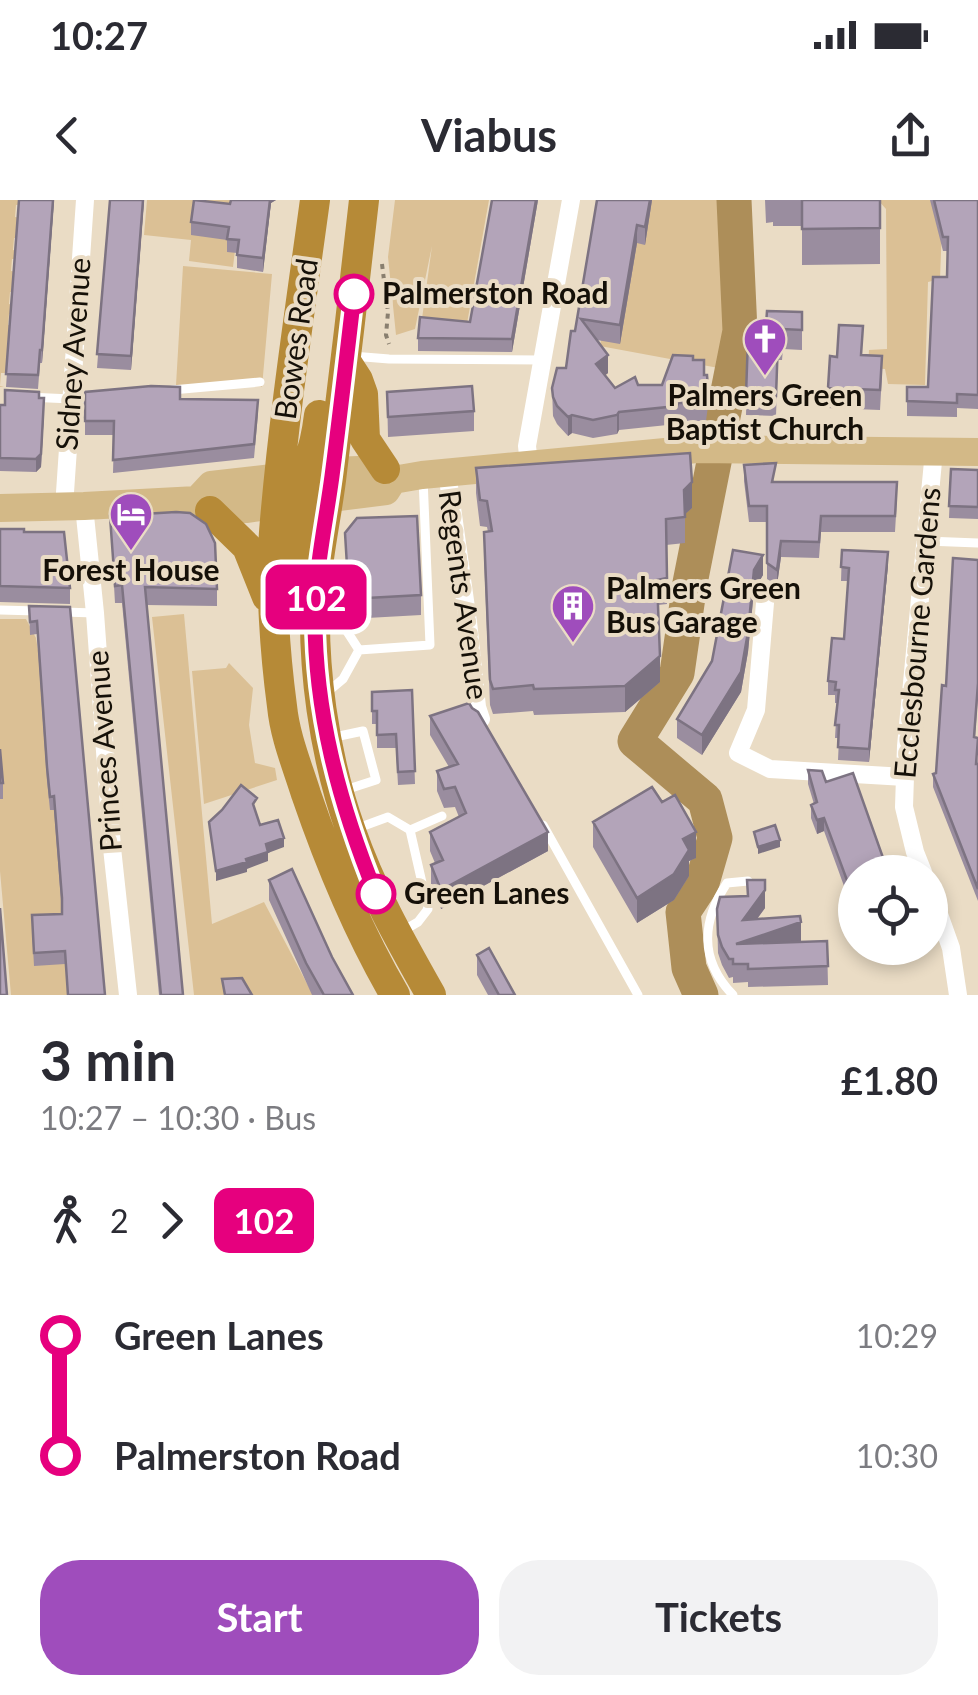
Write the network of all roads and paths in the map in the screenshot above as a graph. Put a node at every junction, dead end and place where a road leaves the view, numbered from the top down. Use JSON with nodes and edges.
{"nodes":[{"id":1,"x":85,"y":200,"type":"edge"},
{"id":2,"x":315,"y":200,"type":"edge"},
{"id":3,"x":345,"y":200,"type":"edge"},
{"id":4,"x":364,"y":200,"type":"edge"},
{"id":5,"x":571,"y":200,"type":"edge"},
{"id":6,"x":382,"y":264,"type":"dead end"},
{"id":7,"x":386,"y":335,"type":"dead end"},
{"id":8,"x":347,"y":360,"type":"junction"},
{"id":9,"x":544,"y":360,"type":"junction"},
{"id":10,"x":260,"y":382,"type":"dead end"},
{"id":11,"x":166,"y":390,"type":"edge"},
{"id":12,"x":14,"y":396,"type":"edge"},
{"id":13,"x":109,"y":396,"type":"edge"},
{"id":14,"x":71,"y":399,"type":"junction"},
{"id":15,"x":934,"y":451,"type":"junction"},
{"id":16,"x":978,"y":452,"type":"edge"},
{"id":17,"x":529,"y":464,"type":"junction"},
{"id":18,"x":435,"y":473,"type":"junction"},
{"id":19,"x":389,"y":474,"type":"junction"},
{"id":20,"x":305,"y":488,"type":"junction"},
{"id":21,"x":203,"y":505,"type":"junction"},
{"id":22,"x":74,"y":507,"type":"junction"},
{"id":23,"x":0,"y":508,"type":"edge"},
{"id":24,"x":926,"y":540,"type":"junction"},
{"id":25,"x":978,"y":543,"type":"edge"},
{"id":26,"x":766,"y":591,"type":"dead end"},
{"id":27,"x":275,"y":608,"type":"junction"},
{"id":28,"x":316,"y":608,"type":"junction"},
{"id":29,"x":0,"y":610,"type":"edge"},
{"id":30,"x":94,"y":613,"type":"junction"},
{"id":31,"x":360,"y":650,"type":"junction"},
{"id":32,"x":320,"y":698,"type":"junction"},
{"id":33,"x":485,"y":726,"type":"edge"},
{"id":34,"x":328,"y":739,"type":"junction"},
{"id":35,"x":905,"y":777,"type":"junction"},
{"id":36,"x":306,"y":792,"type":"junction"},
{"id":37,"x":340,"y":792,"type":"junction"},
{"id":38,"x":535,"y":811,"type":"edge"},
{"id":39,"x":442,"y":816,"type":"dead end"},
{"id":40,"x":351,"y":830,"type":"junction"},
{"id":41,"x":410,"y":830,"type":"junction"},
{"id":42,"x":915,"y":855,"type":"edge"},
{"id":43,"x":748,"y":881,"type":"edge"},
{"id":44,"x":397,"y":934,"type":"junction"},
{"id":45,"x":948,"y":940,"type":"edge"},
{"id":46,"x":128,"y":995,"type":"edge"},
{"id":47,"x":395,"y":995,"type":"edge"},
{"id":48,"x":431,"y":995,"type":"edge"},
{"id":49,"x":638,"y":995,"type":"edge"},
{"id":50,"x":734,"y":995,"type":"edge"},
{"id":51,"x":958,"y":995,"type":"edge"}],
"edges":[{"from":1,"to":14,"type":"street","name":"Sidney Avenue"},
{"from":2,"to":20,"type":"highway","name":"Bowes Road"},
{"from":3,"to":20,"type":"highway"},
{"from":4,"to":8,"type":"highway","name":"Bowes Road"},
{"from":5,"to":9,"type":"street"},
{"from":6,"to":7,"type":"path"},
{"from":8,"to":9,"type":"lane"},
{"from":8,"to":19,"type":"highway"},
{"from":8,"to":20,"type":"highway","name":"Bowes Road"},
{"from":9,"to":17,"type":"street"},
{"from":10,"to":11,"type":"lane"},
{"from":12,"to":14,"type":"lane"},
{"from":13,"to":14,"type":"lane"},
{"from":14,"to":22,"type":"street","name":"Sidney Avenue"},
{"from":15,"to":16,"type":"main road"},
{"from":15,"to":17,"type":"main road"},
{"from":15,"to":24,"type":"street","name":"Ecclesbourne Gardens"},
{"from":17,"to":18,"type":"main road"},
{"from":18,"to":19,"type":"main road"},
{"from":18,"to":31,"type":"lane"},
{"from":18,"to":33,"type":"street","name":"Regents Avenue"},
{"from":19,"to":20,"type":"main road"},
{"from":20,"to":21,"type":"main road"},
{"from":20,"to":27,"type":"highway"},
{"from":20,"to":28,"type":"highway"},
{"from":20,"to":36,"type":"highway"},
{"from":21,"to":22,"type":"main road"},
{"from":21,"to":27,"type":"highway"},
{"from":22,"to":23,"type":"main road"},
{"from":22,"to":30,"type":"street","name":"Princes Avenue"},
{"from":24,"to":25,"type":"lane"},
{"from":24,"to":35,"type":"street","name":"Ecclesbourne Gardens"},
{"from":26,"to":35,"type":"street"},
{"from":27,"to":36,"type":"highway"},
{"from":28,"to":31,"type":"lane"},
{"from":28,"to":32,"type":"highway"},
{"from":29,"to":30,"type":"lane"},
{"from":30,"to":46,"type":"street","name":"Princes Avenue"},
{"from":31,"to":32,"type":"lane"},
{"from":32,"to":34,"type":"highway"},
{"from":34,"to":37,"type":"highway"},
{"from":34,"to":37,"type":"lane"},
{"from":35,"to":42,"type":"street","name":"Ecclesbourne Gardens"},
{"from":36,"to":47,"type":"highway"},
{"from":37,"to":40,"type":"highway"},
{"from":38,"to":49,"type":"lane"},
{"from":39,"to":41,"type":"lane"},
{"from":40,"to":41,"type":"lane"},
{"from":40,"to":44,"type":"highway"},
{"from":41,"to":44,"type":"lane"},
{"from":43,"to":50,"type":"lane"},
{"from":44,"to":48,"type":"highway"},
{"from":45,"to":51,"type":"street"}]}
